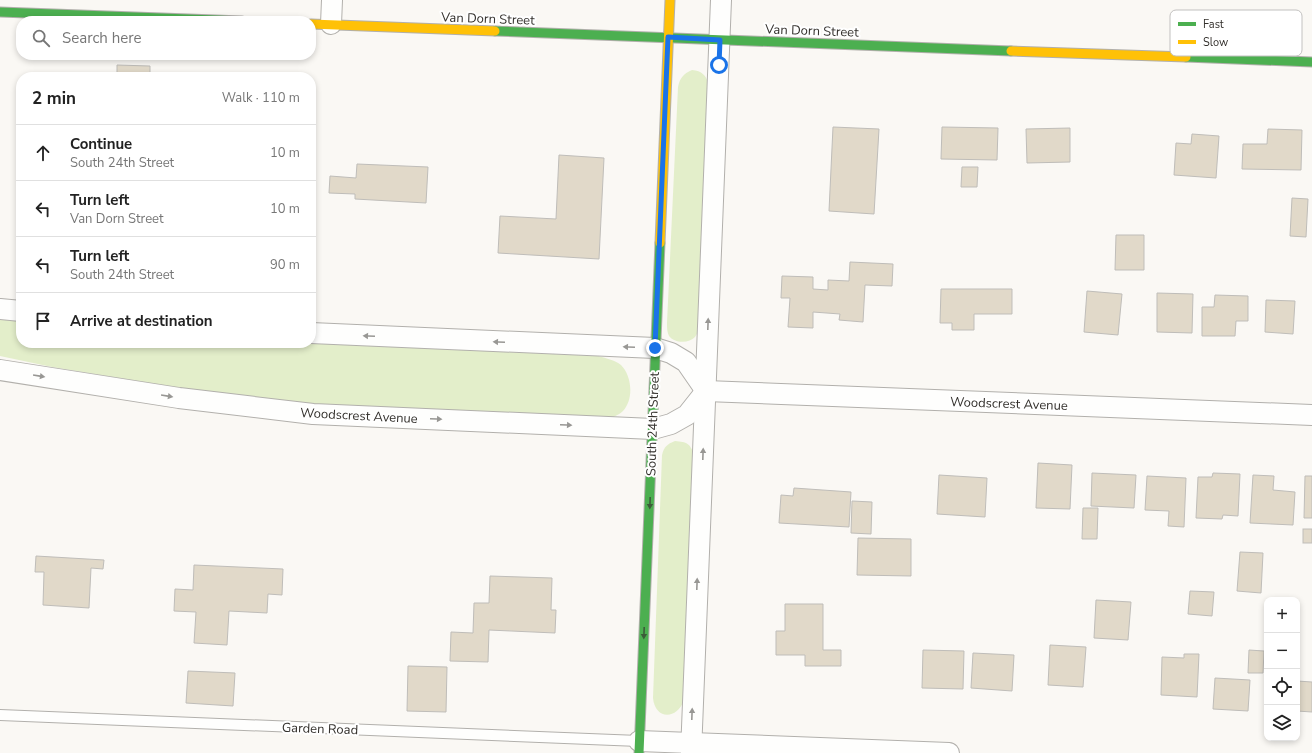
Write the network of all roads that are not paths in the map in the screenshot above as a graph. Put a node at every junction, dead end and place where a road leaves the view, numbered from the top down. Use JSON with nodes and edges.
{"nodes":[{"id":1,"x":332,"y":0,"type":"edge"},
{"id":2,"x":670,"y":0,"type":"edge"},
{"id":3,"x":721,"y":0,"type":"edge"},
{"id":4,"x":0,"y":12,"type":"edge"},
{"id":5,"x":108,"y":16,"type":"edge"},
{"id":6,"x":316,"y":24,"type":"edge"},
{"id":7,"x":331,"y":24,"type":"junction"},
{"id":8,"x":668,"y":37,"type":"junction"},
{"id":9,"x":720,"y":40,"type":"junction"},
{"id":10,"x":1312,"y":62,"type":"edge"},
{"id":11,"x":0,"y":309,"type":"edge"},
{"id":12,"x":16,"y":311,"type":"edge"},
{"id":13,"x":316,"y":333,"type":"edge"},
{"id":14,"x":655,"y":348,"type":"junction"},
{"id":15,"x":0,"y":370,"type":"edge"},
{"id":16,"x":706,"y":391,"type":"junction"},
{"id":17,"x":1312,"y":415,"type":"edge"},
{"id":18,"x":653,"y":429,"type":"junction"},
{"id":19,"x":0,"y":715,"type":"edge"},
{"id":20,"x":639,"y":747,"type":"edge"},
{"id":21,"x":691,"y":748,"type":"edge"},
{"id":22,"x":949,"y":753,"type":"edge"}],
"edges":[{"from":1,"to":7,"type":"street"},
{"from":2,"to":8,"type":"main road","name":"South 24th Street"},
{"from":3,"to":9,"type":"street"},
{"from":4,"to":5,"type":"main road"},
{"from":6,"to":7,"type":"main road","name":"Van Dorn Street"},
{"from":7,"to":8,"type":"main road","name":"Van Dorn Street"},
{"from":8,"to":9,"type":"main road","name":"Van Dorn Street"},
{"from":8,"to":14,"type":"main road","name":"South 24th Street"},
{"from":9,"to":10,"type":"main road","name":"Van Dorn Street"},
{"from":16,"to":9,"type":"street","one_way":true},
{"from":11,"to":12,"type":"street"},
{"from":14,"to":13,"type":"street","one_way":true},
{"from":14,"to":16,"type":"street"},
{"from":14,"to":18,"type":"main road","name":"South 24th Street"},
{"from":15,"to":18,"type":"street","name":"Woodscrest Avenue","one_way":true},
{"from":16,"to":17,"type":"street","name":"Woodscrest Avenue"},
{"from":16,"to":18,"type":"street","name":"Woodscrest Avenue"},
{"from":21,"to":16,"type":"street","one_way":true},
{"from":18,"to":20,"type":"main road","name":"South 24th Street","one_way":true},
{"from":19,"to":20,"type":"lane","name":"Garden Road"},
{"from":20,"to":21,"type":"street"},
{"from":21,"to":22,"type":"street"}]}
